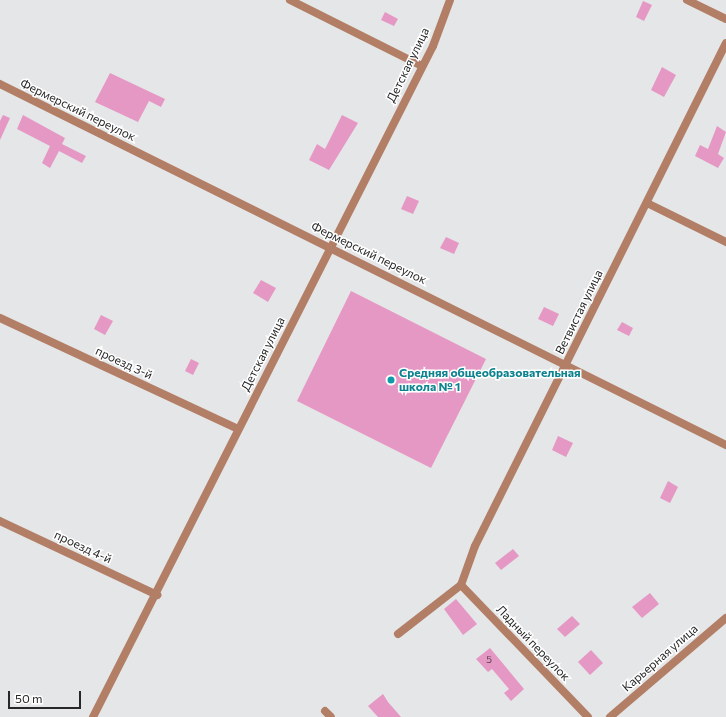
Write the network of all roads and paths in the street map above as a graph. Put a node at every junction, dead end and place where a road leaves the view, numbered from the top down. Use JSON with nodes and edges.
{"nodes":[{"id":1,"x":290,"y":0,"type":"edge"},
{"id":2,"x":450,"y":0,"type":"edge"},
{"id":3,"x":687,"y":0,"type":"edge"},
{"id":4,"x":726,"y":19,"type":"edge"},
{"id":5,"x":726,"y":43,"type":"edge"},
{"id":6,"x":422,"y":66,"type":"junction"},
{"id":7,"x":0,"y":84,"type":"edge"},
{"id":8,"x":647,"y":202,"type":"junction"},
{"id":9,"x":726,"y":242,"type":"edge"},
{"id":10,"x":329,"y":247,"type":"junction"},
{"id":11,"x":0,"y":318,"type":"edge"},
{"id":12,"x":567,"y":363,"type":"junction"},
{"id":13,"x":238,"y":429,"type":"junction"},
{"id":14,"x":726,"y":444,"type":"edge"},
{"id":15,"x":0,"y":521,"type":"edge"},
{"id":16,"x":461,"y":584,"type":"junction"},
{"id":17,"x":157,"y":595,"type":"junction"},
{"id":18,"x":726,"y":618,"type":"edge"},
{"id":19,"x":398,"y":634,"type":"dead end"},
{"id":20,"x":93,"y":717,"type":"edge"},
{"id":21,"x":588,"y":717,"type":"edge"},
{"id":22,"x":610,"y":717,"type":"edge"}],
"edges":[{"from":1,"to":6,"type":"street"},
{"from":2,"to":6,"type":"street","name":"Детская улица"},
{"from":3,"to":4,"type":"street"},
{"from":5,"to":8,"type":"street","name":"Ветвистая улица"},
{"from":6,"to":10,"type":"street","name":"Детская улица"},
{"from":7,"to":10,"type":"street","name":"Фермерский переулок"},
{"from":8,"to":9,"type":"street"},
{"from":8,"to":12,"type":"street","name":"Ветвистая улица"},
{"from":10,"to":12,"type":"street","name":"Фермерский переулок"},
{"from":10,"to":13,"type":"street","name":"Детская улица"},
{"from":11,"to":13,"type":"street","name":"проезд 3-й"},
{"from":12,"to":14,"type":"street","name":"Фермерский переулок"},
{"from":12,"to":16,"type":"street","name":"Ветвистая улица"},
{"from":13,"to":17,"type":"street","name":"Детская улица"},
{"from":15,"to":17,"type":"street","name":"проезд 4-й"},
{"from":16,"to":19,"type":"street"},
{"from":16,"to":21,"type":"street","name":"Ладный переулок"},
{"from":17,"to":20,"type":"street","name":"Детская улица"},
{"from":18,"to":22,"type":"street","name":"Карьерная улица"}]}
